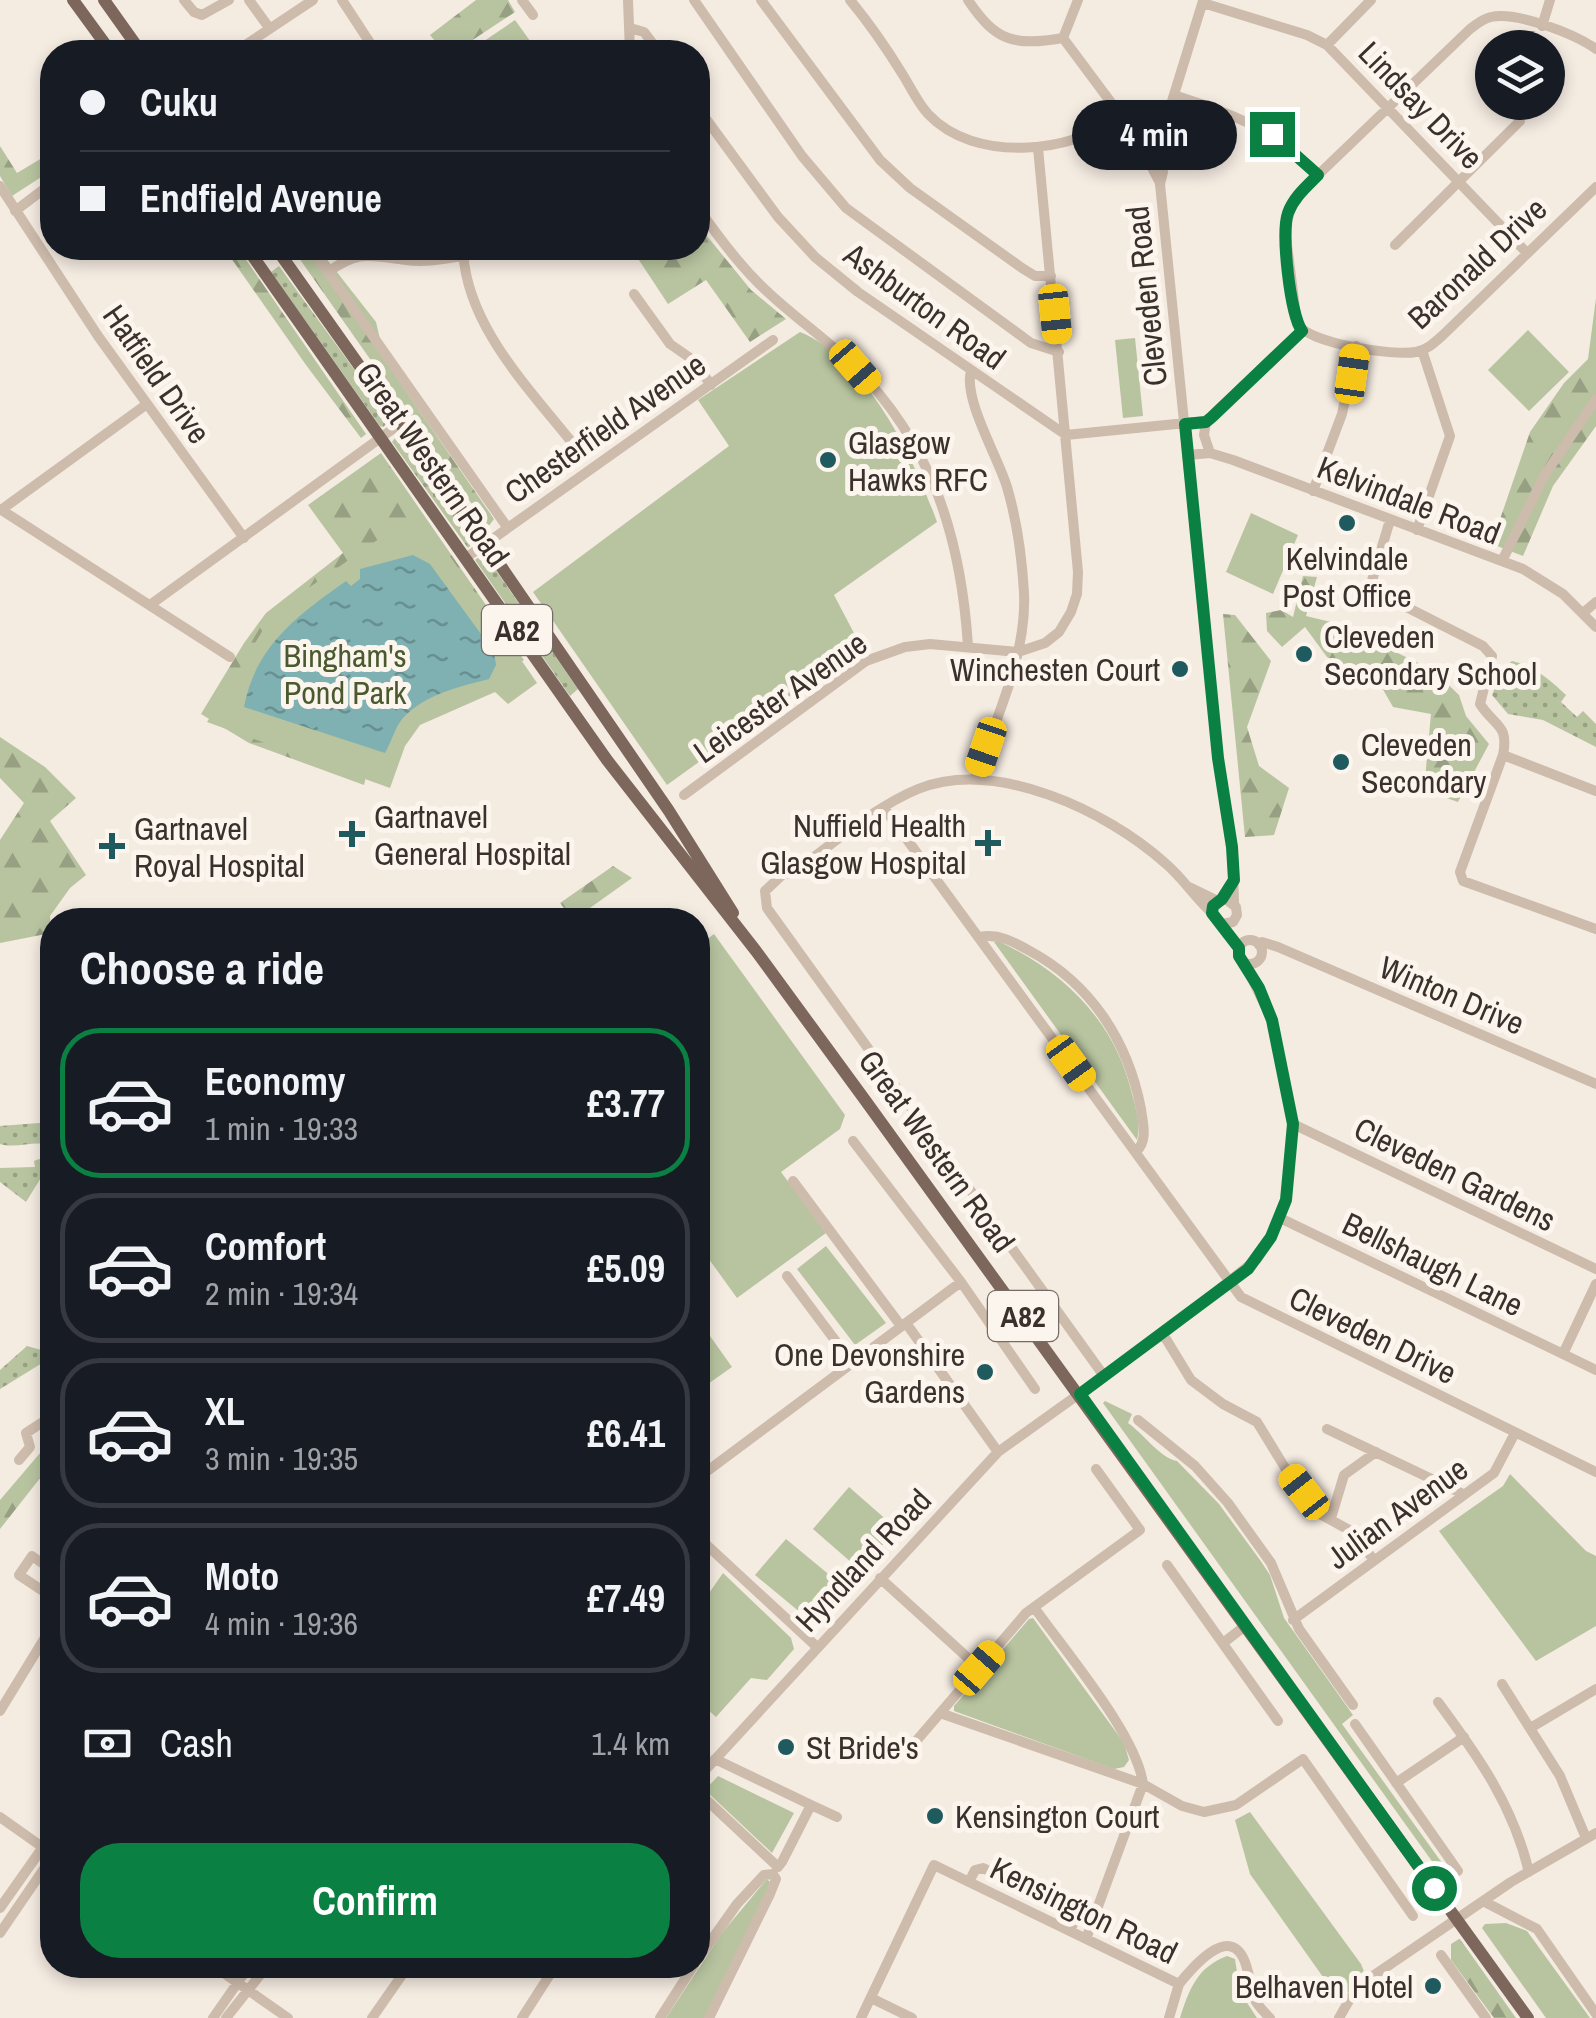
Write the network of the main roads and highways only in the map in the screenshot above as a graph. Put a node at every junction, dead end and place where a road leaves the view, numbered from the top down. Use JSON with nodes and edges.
{"nodes":[{"id":1,"x":74,"y":0,"type":"edge"},
{"id":2,"x":104,"y":0,"type":"edge"},
{"id":3,"x":102,"y":40,"type":"edge"},
{"id":4,"x":132,"y":40,"type":"edge"},
{"id":5,"x":255,"y":260,"type":"edge"},
{"id":6,"x":271,"y":260,"type":"edge"},
{"id":7,"x":285,"y":260,"type":"edge"},
{"id":8,"x":262,"y":270,"type":"junction"},
{"id":9,"x":756,"y":950,"type":"junction"},
{"id":10,"x":1528,"y":2018,"type":"edge"}],
"edges":[{"from":1,"to":3,"type":"main road"},
{"from":2,"to":4,"type":"main road"},
{"from":5,"to":8,"type":"main road","name":"Great Western Road","number":"A82"},
{"from":6,"to":8,"type":"main road"},
{"from":7,"to":9,"type":"main road","name":"Great Western Road","number":"A82"},
{"from":8,"to":9,"type":"main road","name":"Great Western Road","number":"A82"},
{"from":9,"to":10,"type":"main road","name":"Great Western Road","number":"A82"}]}
